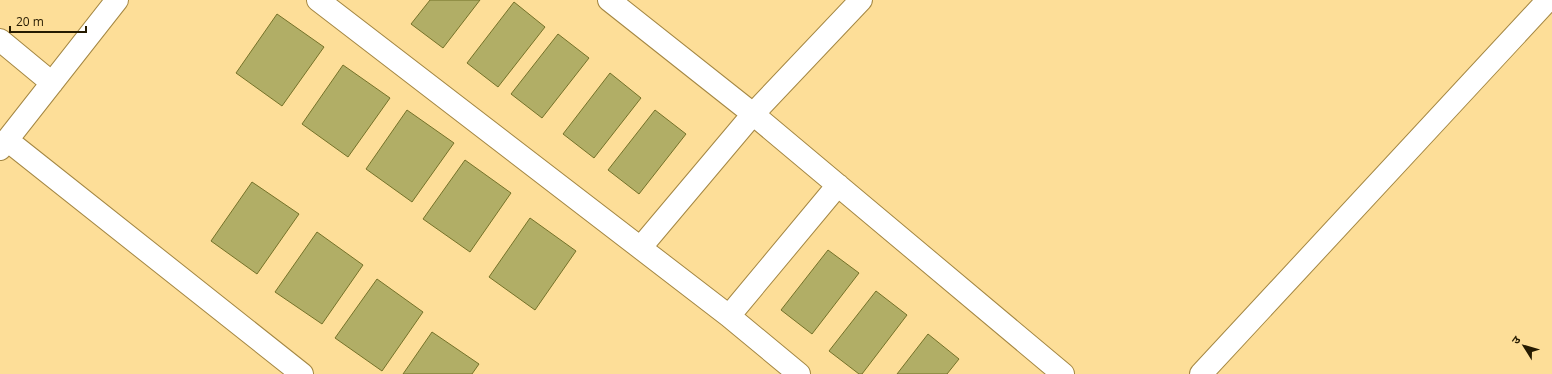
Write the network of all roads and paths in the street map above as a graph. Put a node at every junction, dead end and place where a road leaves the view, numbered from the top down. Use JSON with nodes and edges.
{"nodes":[{"id":1,"x":117,"y":0,"type":"edge"},
{"id":2,"x":318,"y":0,"type":"edge"},
{"id":3,"x":609,"y":0,"type":"edge"},
{"id":4,"x":861,"y":0,"type":"edge"},
{"id":5,"x":1548,"y":0,"type":"edge"},
{"id":6,"x":0,"y":40,"type":"edge"},
{"id":7,"x":52,"y":83,"type":"junction"},
{"id":8,"x":753,"y":114,"type":"junction"},
{"id":9,"x":4,"y":145,"type":"edge"},
{"id":10,"x":838,"y":185,"type":"junction"},
{"id":11,"x":640,"y":247,"type":"junction"},
{"id":12,"x":729,"y":316,"type":"junction"},
{"id":13,"x":302,"y":374,"type":"edge"},
{"id":14,"x":799,"y":374,"type":"edge"},
{"id":15,"x":1062,"y":374,"type":"edge"},
{"id":16,"x":1201,"y":374,"type":"edge"}],
"edges":[{"from":1,"to":7,"type":"street"},
{"from":2,"to":11,"type":"street"},
{"from":3,"to":8,"type":"street"},
{"from":4,"to":8,"type":"street"},
{"from":5,"to":16,"type":"street"},
{"from":6,"to":7,"type":"street"},
{"from":7,"to":9,"type":"street"},
{"from":8,"to":10,"type":"street"},
{"from":8,"to":11,"type":"street"},
{"from":9,"to":13,"type":"street"},
{"from":10,"to":12,"type":"street"},
{"from":10,"to":15,"type":"street"},
{"from":11,"to":12,"type":"street"},
{"from":12,"to":14,"type":"street"}]}
